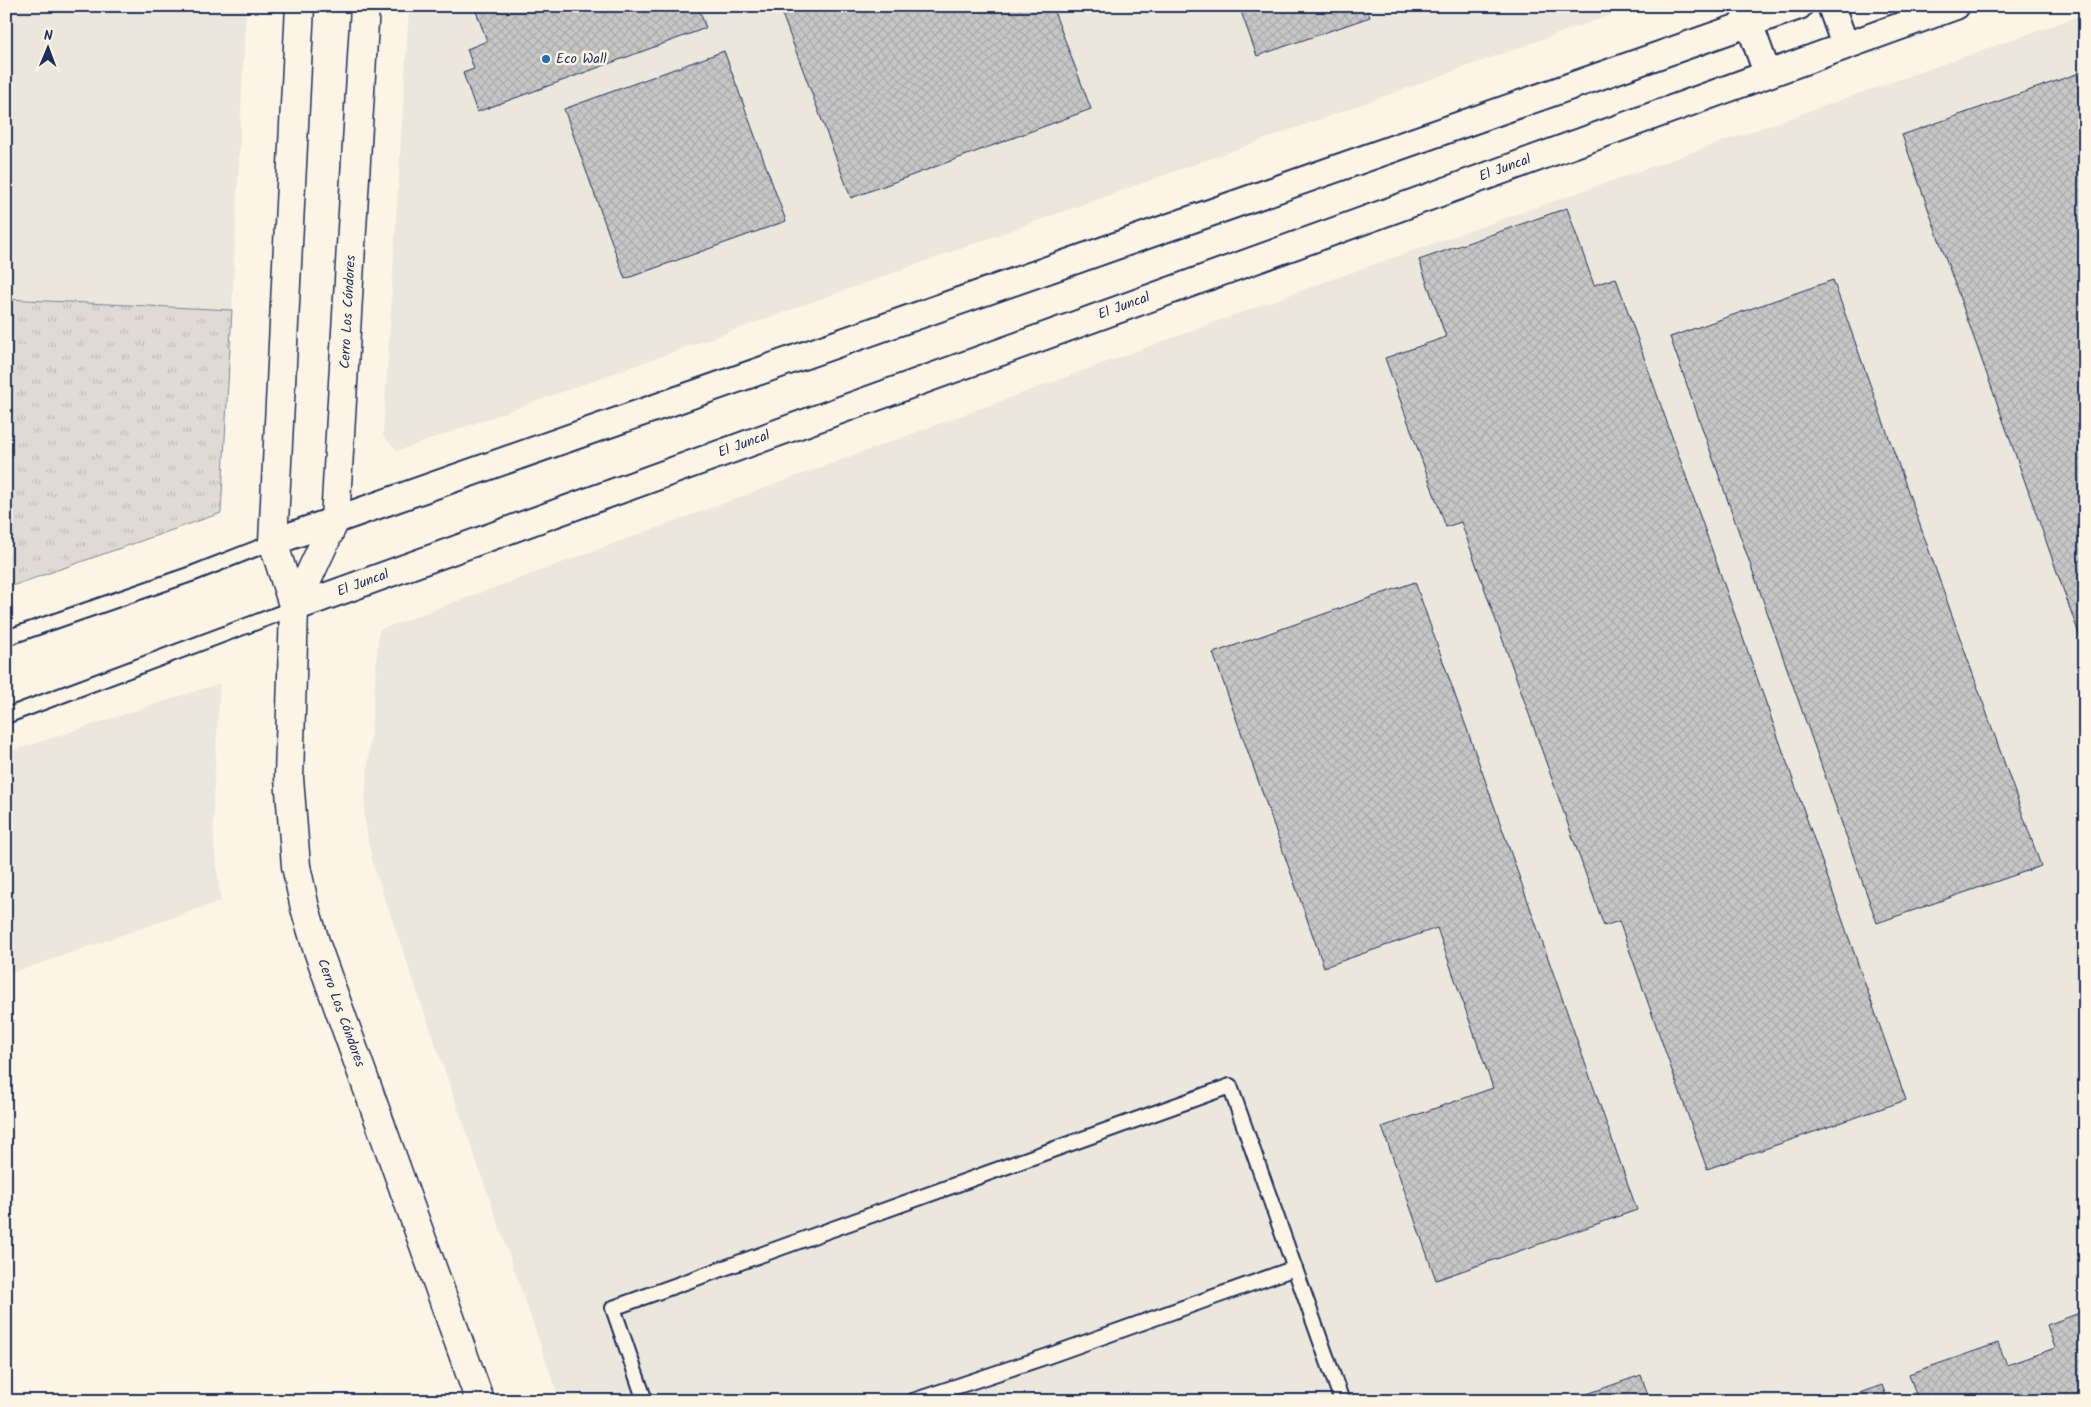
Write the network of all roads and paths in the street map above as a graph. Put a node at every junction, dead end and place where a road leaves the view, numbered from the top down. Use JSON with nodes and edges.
{"nodes":[{"id":1,"x":300,"y":6,"type":"edge"},
{"id":2,"x":365,"y":6,"type":"edge"},
{"id":3,"x":1799,"y":6,"type":"edge"},
{"id":4,"x":1831,"y":6,"type":"edge"},
{"id":5,"x":1956,"y":6,"type":"edge"},
{"id":6,"x":1747,"y":15,"type":"edge"},
{"id":7,"x":1845,"y":45,"type":"junction"},
{"id":8,"x":1767,"y":73,"type":"junction"},
{"id":9,"x":336,"y":520,"type":"junction"},
{"id":10,"x":273,"y":542,"type":"junction"},
{"id":11,"x":294,"y":608,"type":"junction"},
{"id":12,"x":6,"y":638,"type":"edge"},
{"id":13,"x":6,"y":716,"type":"edge"},
{"id":14,"x":1295,"y":1268,"type":"junction"},
{"id":15,"x":480,"y":1401,"type":"edge"},
{"id":16,"x":645,"y":1401,"type":"edge"},
{"id":17,"x":913,"y":1401,"type":"edge"},
{"id":18,"x":1342,"y":1401,"type":"edge"}],
"edges":[{"from":1,"to":10,"type":"street","name":"Cerro Los Cóndores"},
{"from":2,"to":9,"type":"street","name":"Cerro Los Cóndores"},
{"from":3,"to":6,"type":"street"},
{"from":4,"to":7,"type":"street"},
{"from":5,"to":7,"type":"street","name":"El Juncal"},
{"from":6,"to":8,"type":"street"},
{"from":6,"to":9,"type":"street"},
{"from":7,"to":8,"type":"street","name":"El Juncal"},
{"from":8,"to":11,"type":"street","name":"El Juncal"},
{"from":9,"to":10,"type":"street"},
{"from":9,"to":11,"type":"street","name":"Cerro Los Cóndores"},
{"from":10,"to":11,"type":"street","name":"Cerro Los Cóndores"},
{"from":10,"to":12,"type":"lane"},
{"from":11,"to":13,"type":"lane"},
{"from":11,"to":15,"type":"street","name":"Cerro Los Cóndores"},
{"from":14,"to":16,"type":"lane"},
{"from":14,"to":17,"type":"lane"},
{"from":14,"to":18,"type":"lane"}]}
